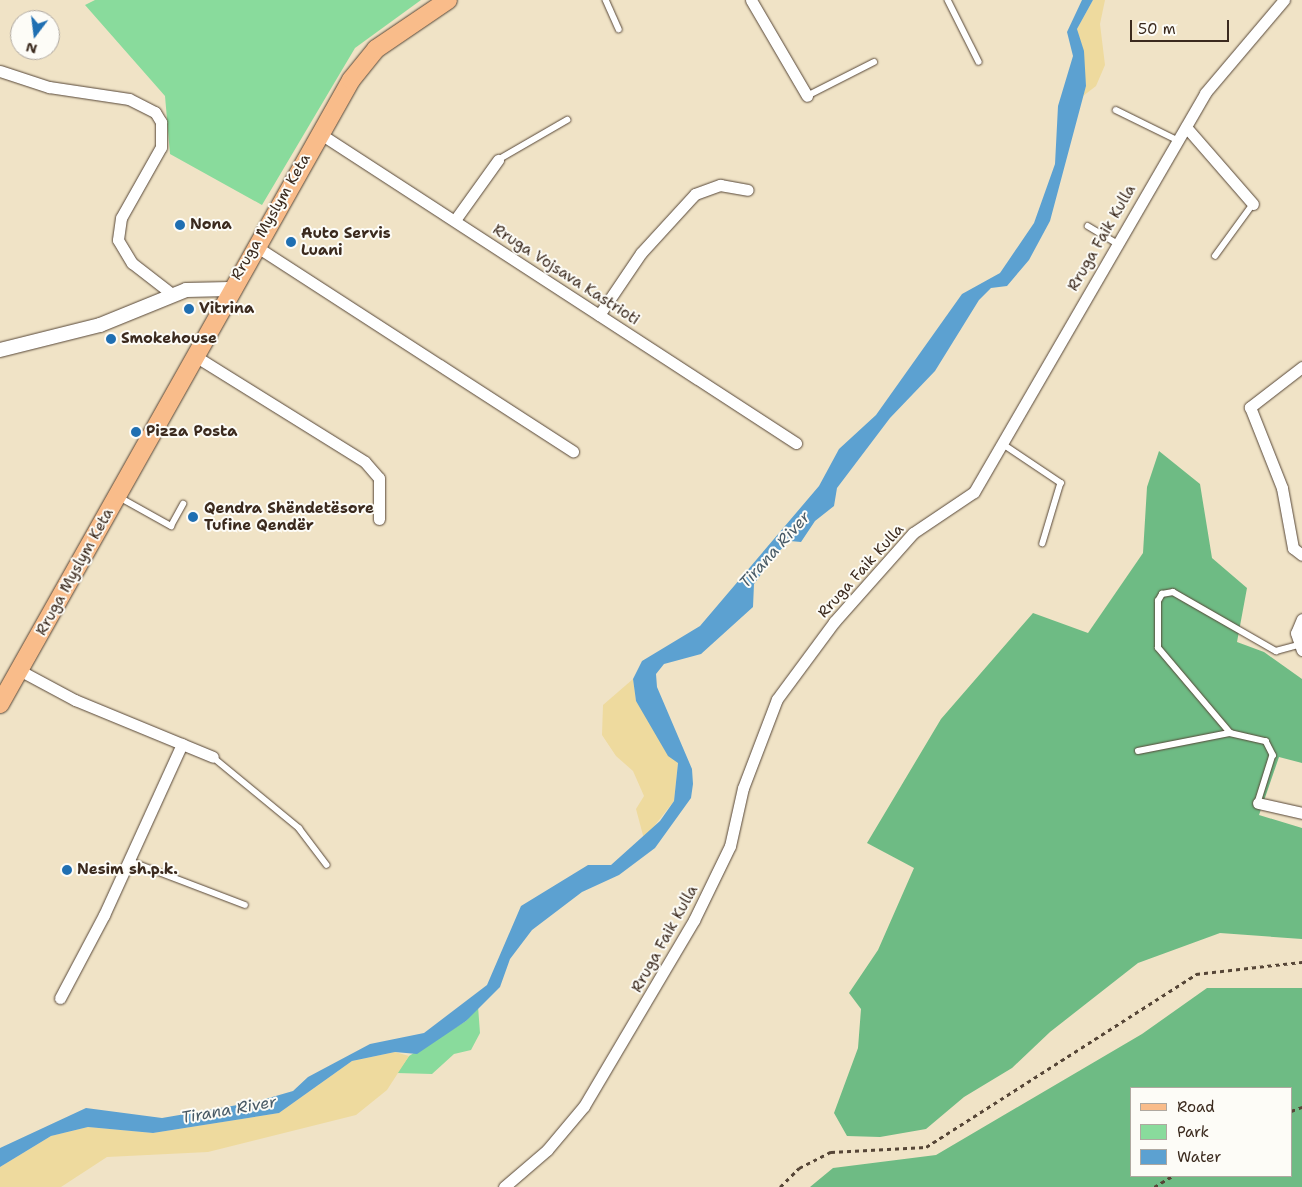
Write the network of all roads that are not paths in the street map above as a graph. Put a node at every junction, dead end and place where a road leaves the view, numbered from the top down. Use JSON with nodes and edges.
{"nodes":[{"id":1,"x":448,"y":0,"type":"edge"},
{"id":2,"x":606,"y":0,"type":"edge"},
{"id":3,"x":751,"y":0,"type":"edge"},
{"id":4,"x":948,"y":0,"type":"edge"},
{"id":5,"x":1284,"y":0,"type":"edge"},
{"id":6,"x":619,"y":29,"type":"dead end"},
{"id":7,"x":874,"y":62,"type":"dead end"},
{"id":8,"x":979,"y":62,"type":"dead end"},
{"id":9,"x":0,"y":70,"type":"edge"},
{"id":10,"x":807,"y":96,"type":"joint"},
{"id":11,"x":1116,"y":110,"type":"dead end"},
{"id":12,"x":567,"y":120,"type":"dead end"},
{"id":13,"x":1186,"y":127,"type":"junction"},
{"id":14,"x":319,"y":133,"type":"junction"},
{"id":15,"x":1177,"y":140,"type":"junction"},
{"id":16,"x":498,"y":160,"type":"joint"},
{"id":17,"x":748,"y":190,"type":"dead end"},
{"id":18,"x":1253,"y":204,"type":"joint"},
{"id":19,"x":455,"y":220,"type":"junction"},
{"id":20,"x":1088,"y":226,"type":"dead end"},
{"id":21,"x":1116,"y":242,"type":"junction"},
{"id":22,"x":254,"y":245,"type":"junction"},
{"id":23,"x":1215,"y":256,"type":"dead end"},
{"id":24,"x":230,"y":289,"type":"junction"},
{"id":25,"x":172,"y":294,"type":"junction"},
{"id":26,"x":599,"y":315,"type":"junction"},
{"id":27,"x":0,"y":350,"type":"edge"},
{"id":28,"x":195,"y":356,"type":"junction"},
{"id":29,"x":1302,"y":367,"type":"edge"},
{"id":30,"x":796,"y":444,"type":"dead end"},
{"id":31,"x":1003,"y":444,"type":"junction"},
{"id":32,"x":572,"y":451,"type":"dead end"},
{"id":33,"x":117,"y":496,"type":"junction"},
{"id":34,"x":183,"y":504,"type":"dead end"},
{"id":35,"x":378,"y":519,"type":"dead end"},
{"id":36,"x":1043,"y":543,"type":"dead end"},
{"id":37,"x":1302,"y":555,"type":"edge"},
{"id":38,"x":1302,"y":620,"type":"edge"},
{"id":39,"x":1300,"y":647,"type":"edge"},
{"id":40,"x":19,"y":670,"type":"junction"},
{"id":41,"x":0,"y":704,"type":"edge"},
{"id":42,"x":1230,"y":733,"type":"junction"},
{"id":43,"x":182,"y":744,"type":"junction"},
{"id":44,"x":1138,"y":751,"type":"dead end"},
{"id":45,"x":213,"y":757,"type":"joint"},
{"id":46,"x":1258,"y":803,"type":"joint"},
{"id":47,"x":1302,"y":813,"type":"edge"},
{"id":48,"x":130,"y":861,"type":"junction"},
{"id":49,"x":327,"y":865,"type":"dead end"},
{"id":50,"x":246,"y":905,"type":"dead end"},
{"id":51,"x":60,"y":998,"type":"dead end"},
{"id":52,"x":504,"y":1187,"type":"edge"}],
"edges":[{"from":1,"to":14,"type":"main road","name":"Rruga Myslym Keta"},
{"from":2,"to":6,"type":"lane"},
{"from":3,"to":10,"type":"street"},
{"from":4,"to":8,"type":"lane"},
{"from":5,"to":13,"type":"street","name":"Rruga Faik Kulla"},
{"from":7,"to":10,"type":"lane"},
{"from":9,"to":25,"type":"street"},
{"from":11,"to":15,"type":"lane"},
{"from":12,"to":16,"type":"lane"},
{"from":13,"to":15,"type":"street","name":"Rruga Faik Kulla"},
{"from":13,"to":18,"type":"street"},
{"from":14,"to":19,"type":"street","name":"Rruga Vojsava Kastrioti"},
{"from":14,"to":22,"type":"main road","name":"Rruga Myslym Keta"},
{"from":15,"to":21,"type":"street","name":"Rruga Faik Kulla"},
{"from":16,"to":19,"type":"street"},
{"from":17,"to":26,"type":"street"},
{"from":18,"to":23,"type":"lane"},
{"from":19,"to":26,"type":"street","name":"Rruga Vojsava Kastrioti"},
{"from":20,"to":21,"type":"lane"},
{"from":21,"to":31,"type":"street","name":"Rruga Faik Kulla"},
{"from":22,"to":24,"type":"main road","name":"Rruga Myslym Keta"},
{"from":22,"to":32,"type":"street"},
{"from":24,"to":25,"type":"street"},
{"from":24,"to":28,"type":"main road","name":"Rruga Myslym Keta"},
{"from":25,"to":27,"type":"street"},
{"from":26,"to":30,"type":"street","name":"Rruga Vojsava Kastrioti"},
{"from":28,"to":33,"type":"main road","name":"Rruga Myslym Keta"},
{"from":28,"to":35,"type":"street"},
{"from":29,"to":37,"type":"street"},
{"from":31,"to":36,"type":"lane"},
{"from":31,"to":52,"type":"street","name":"Rruga Faik Kulla"},
{"from":33,"to":34,"type":"lane"},
{"from":33,"to":40,"type":"main road","name":"Rruga Myslym Keta"},
{"from":38,"to":39,"type":"street"},
{"from":39,"to":42,"type":"lane"},
{"from":40,"to":41,"type":"main road","name":"Rruga Myslym Keta"},
{"from":40,"to":43,"type":"street"},
{"from":42,"to":44,"type":"lane"},
{"from":42,"to":46,"type":"lane"},
{"from":43,"to":45,"type":"street"},
{"from":43,"to":48,"type":"street"},
{"from":45,"to":49,"type":"lane"},
{"from":46,"to":47,"type":"street"},
{"from":48,"to":50,"type":"lane"},
{"from":48,"to":51,"type":"street"}]}
